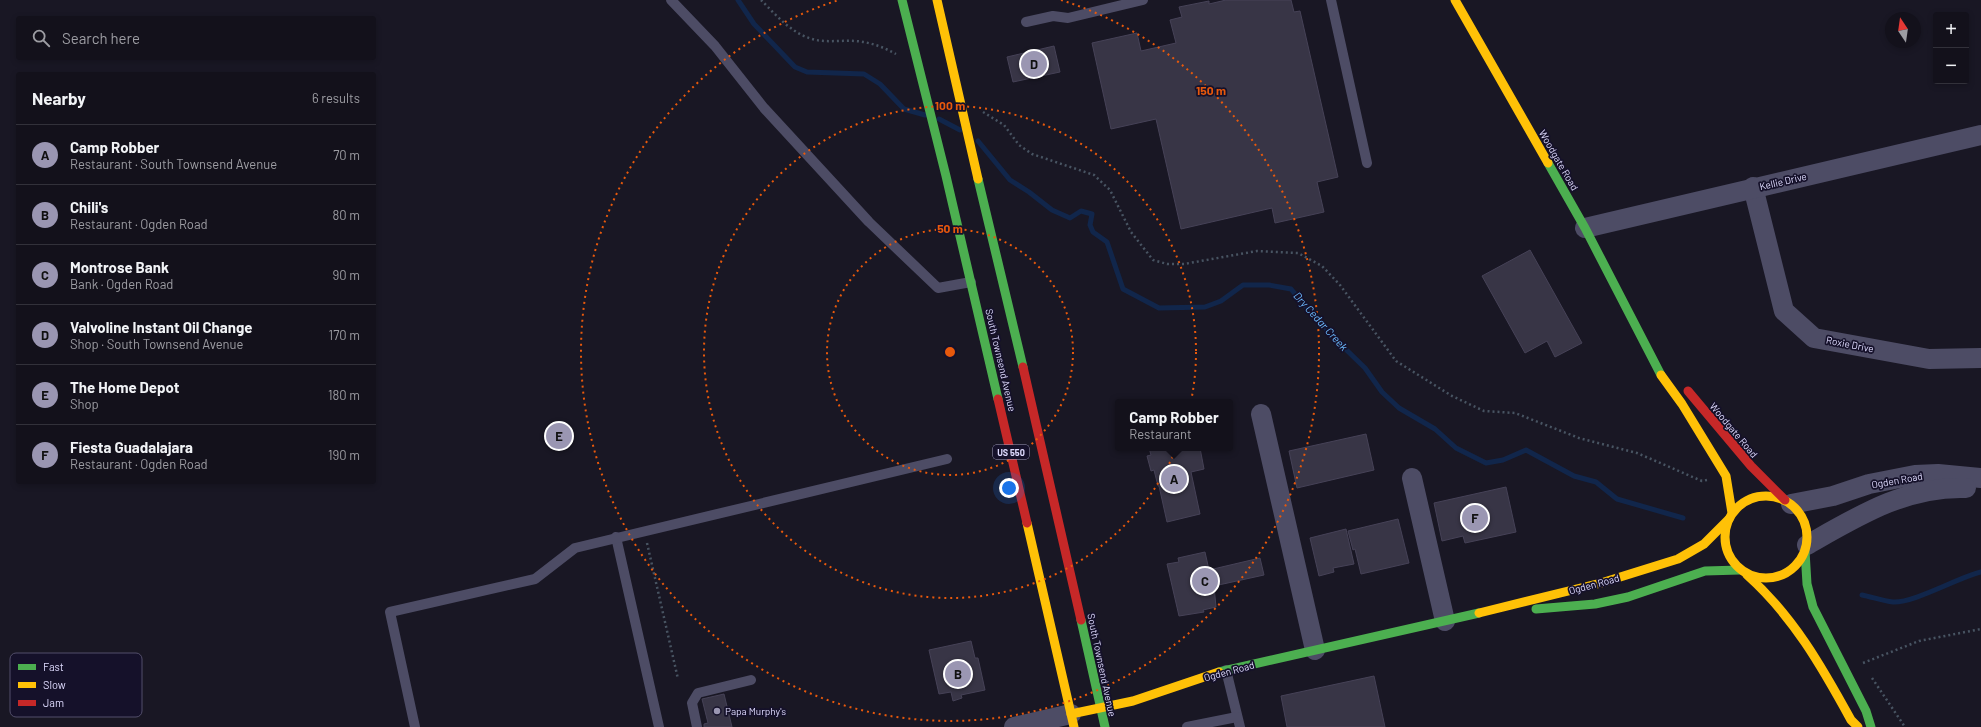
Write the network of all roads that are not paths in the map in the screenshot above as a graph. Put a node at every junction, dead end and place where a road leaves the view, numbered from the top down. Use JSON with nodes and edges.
{"nodes":[{"id":1,"x":671,"y":0,"type":"edge"},
{"id":2,"x":902,"y":0,"type":"edge"},
{"id":3,"x":937,"y":0,"type":"edge"},
{"id":4,"x":1143,"y":0,"type":"edge"},
{"id":5,"x":1331,"y":0,"type":"edge"},
{"id":6,"x":1455,"y":0,"type":"edge"},
{"id":7,"x":1026,"y":22,"type":"dead end"},
{"id":8,"x":1981,"y":135,"type":"edge"},
{"id":9,"x":1367,"y":164,"type":"dead end"},
{"id":10,"x":1753,"y":188,"type":"junction"},
{"id":11,"x":1585,"y":228,"type":"junction"},
{"id":12,"x":971,"y":282,"type":"junction"},
{"id":13,"x":1639,"y":334,"type":"junction"},
{"id":14,"x":1981,"y":358,"type":"edge"},
{"id":15,"x":1667,"y":366,"type":"dead end"},
{"id":16,"x":1680,"y":382,"type":"dead end"},
{"id":17,"x":1261,"y":414,"type":"dead end"},
{"id":18,"x":947,"y":459,"type":"dead end"},
{"id":19,"x":1412,"y":478,"type":"dead end"},
{"id":20,"x":1981,"y":478,"type":"edge"},
{"id":21,"x":1981,"y":488,"type":"edge"},
{"id":22,"x":1788,"y":502,"type":"junction"},
{"id":23,"x":1730,"y":516,"type":"junction"},
{"id":24,"x":616,"y":537,"type":"junction"},
{"id":25,"x":1806,"y":548,"type":"junction"},
{"id":26,"x":1743,"y":572,"type":"junction"},
{"id":27,"x":1445,"y":621,"type":"junction"},
{"id":28,"x":1315,"y":650,"type":"junction"},
{"id":29,"x":1226,"y":670,"type":"junction"},
{"id":30,"x":751,"y":680,"type":"dead end"},
{"id":31,"x":1100,"y":708,"type":"junction"},
{"id":32,"x":1237,"y":717,"type":"junction"},
{"id":33,"x":1072,"y":721,"type":"edge"},
{"id":34,"x":415,"y":727,"type":"edge"},
{"id":35,"x":659,"y":727,"type":"edge"},
{"id":36,"x":697,"y":727,"type":"edge"},
{"id":37,"x":1014,"y":727,"type":"edge"},
{"id":38,"x":1105,"y":727,"type":"edge"},
{"id":39,"x":1187,"y":727,"type":"edge"},
{"id":40,"x":1240,"y":727,"type":"edge"},
{"id":41,"x":1858,"y":727,"type":"edge"},
{"id":42,"x":1871,"y":727,"type":"edge"}],
"edges":[{"from":1,"to":12,"type":"lane"},
{"from":2,"to":12,"type":"main road","name":"South Townsend Avenue","number":"US 550"},
{"from":3,"to":31,"type":"main road","name":"South Townsend Avenue","number":"US 550"},
{"from":4,"to":7,"type":"lane"},
{"from":5,"to":9,"type":"lane"},
{"from":6,"to":11,"type":"main road","name":"Woodgate Road"},
{"from":8,"to":10,"type":"street","name":"Kellie Drive"},
{"from":10,"to":11,"type":"street","name":"Kellie Drive"},
{"from":10,"to":14,"type":"street","name":"Roxie Drive"},
{"from":11,"to":13,"type":"main road","name":"Woodgate Road"},
{"from":12,"to":33,"type":"main road","name":"South Townsend Avenue","number":"US 550"},
{"from":13,"to":15,"type":"main road","name":"Woodgate Road"},
{"from":13,"to":23,"type":"main road","name":"Woodgate Road"},
{"from":16,"to":22,"type":"main road","name":"Woodgate Road"},
{"from":17,"to":28,"type":"street"},
{"from":18,"to":24,"type":"lane"},
{"from":19,"to":27,"type":"street"},
{"from":20,"to":22,"type":"street","name":"Ogden Road"},
{"from":21,"to":25,"type":"street","name":"Ogden Road"},
{"from":22,"to":23,"type":"main road"},
{"from":22,"to":25,"type":"main road"},
{"from":23,"to":26,"type":"main road"},
{"from":23,"to":27,"type":"main road","name":"Ogden Road"},
{"from":24,"to":34,"type":"lane"},
{"from":24,"to":35,"type":"lane"},
{"from":25,"to":26,"type":"main road"},
{"from":25,"to":42,"type":"main road"},
{"from":26,"to":27,"type":"main road","name":"Ogden Road"},
{"from":26,"to":41,"type":"main road"},
{"from":27,"to":28,"type":"main road","name":"Ogden Road"},
{"from":28,"to":29,"type":"main road","name":"Ogden Road"},
{"from":29,"to":31,"type":"main road","name":"Ogden Road"},
{"from":29,"to":32,"type":"lane"},
{"from":30,"to":36,"type":"lane"},
{"from":31,"to":33,"type":"main road","name":"Ogden Road"},
{"from":31,"to":38,"type":"main road","name":"South Townsend Avenue","number":"US 550"},
{"from":32,"to":39,"type":"lane"},
{"from":32,"to":40,"type":"lane"},
{"from":33,"to":37,"type":"street","name":"Ogden Road"}]}
